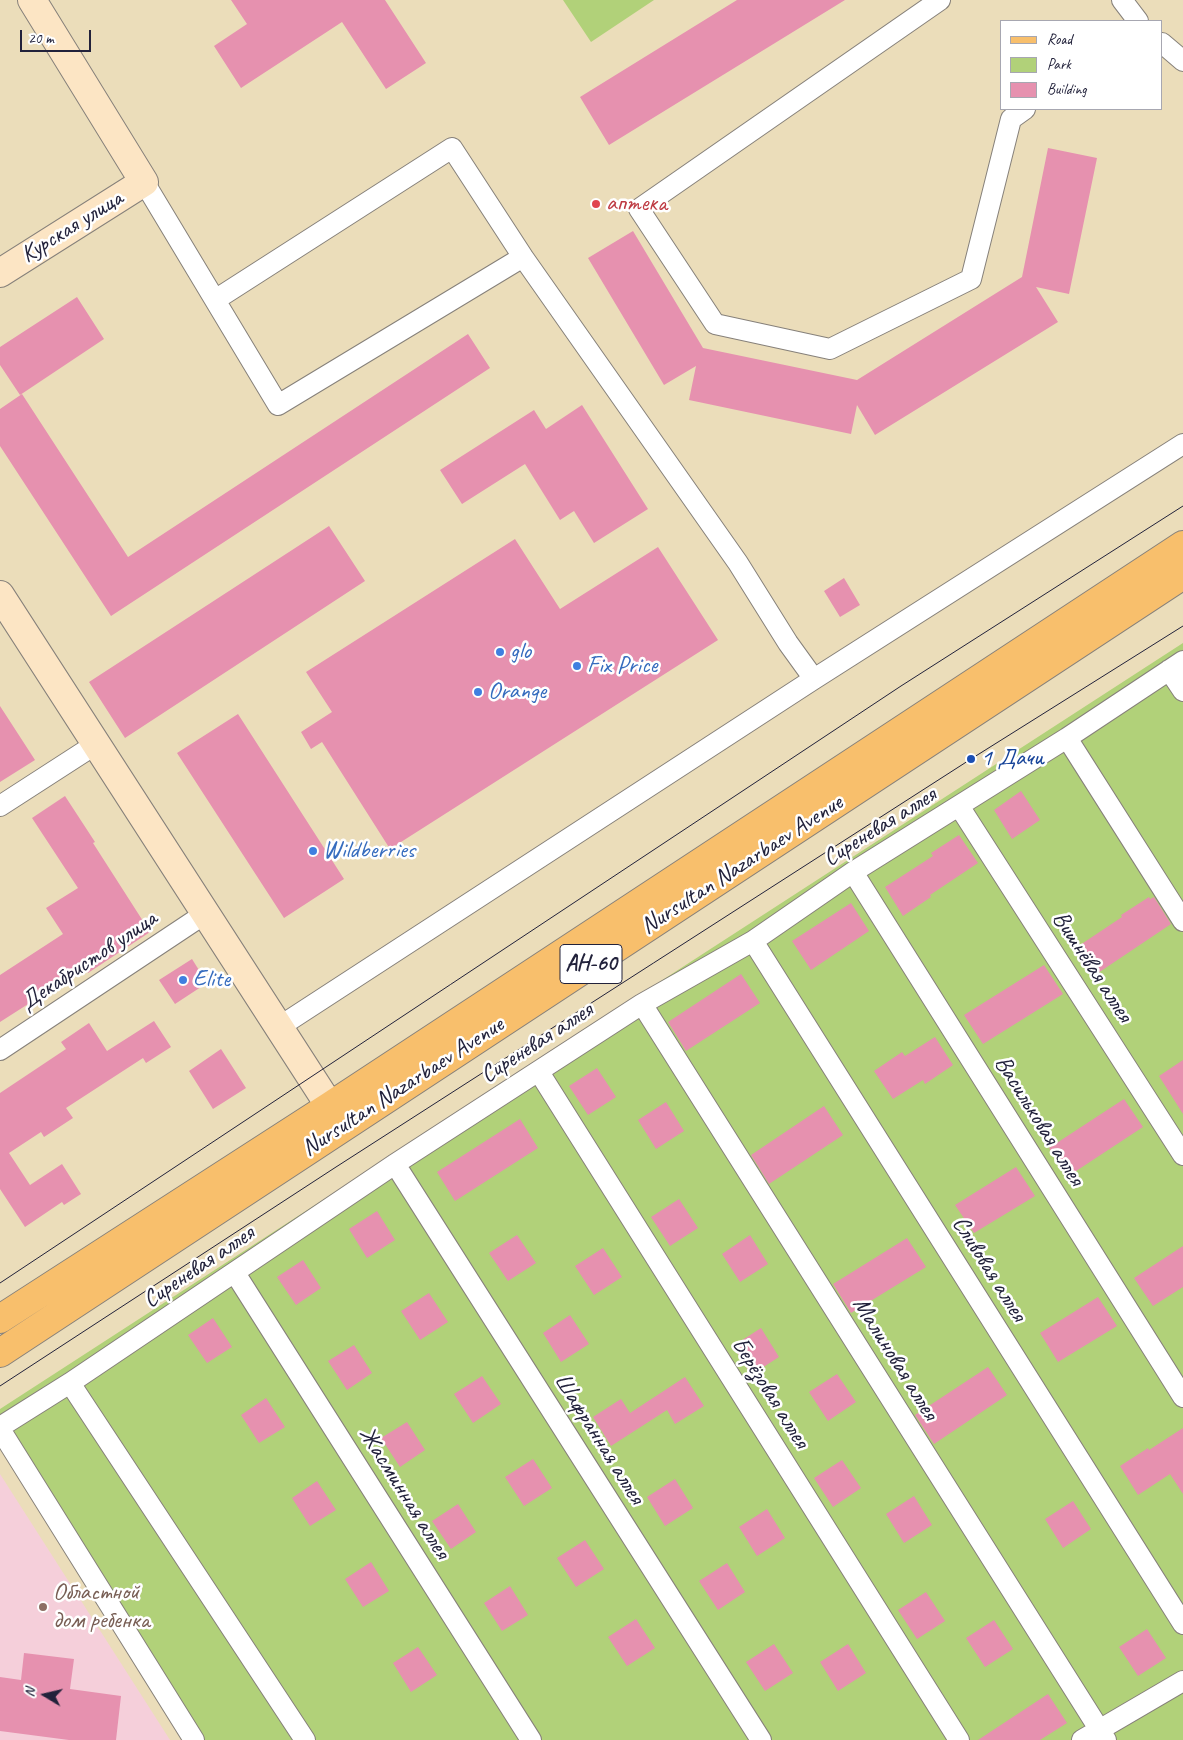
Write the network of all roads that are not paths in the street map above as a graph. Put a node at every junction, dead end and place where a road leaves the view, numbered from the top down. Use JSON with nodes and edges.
{"nodes":[{"id":1,"x":32,"y":0,"type":"edge"},
{"id":2,"x":940,"y":0,"type":"edge"},
{"id":3,"x":1122,"y":0,"type":"edge"},
{"id":4,"x":1137,"y":20,"type":"edge"},
{"id":5,"x":1163,"y":44,"type":"edge"},
{"id":6,"x":1183,"y":61,"type":"edge"},
{"id":7,"x":1024,"y":110,"type":"edge"},
{"id":8,"x":144,"y":182,"type":"junction"},
{"id":9,"x":523,"y":257,"type":"junction"},
{"id":10,"x":0,"y":273,"type":"edge"},
{"id":11,"x":215,"y":300,"type":"junction"},
{"id":12,"x":1183,"y":444,"type":"edge"},
{"id":13,"x":1183,"y":545,"type":"edge"},
{"id":14,"x":1183,"y":575,"type":"edge"},
{"id":15,"x":0,"y":595,"type":"edge"},
{"id":16,"x":1176,"y":665,"type":"edge"},
{"id":17,"x":814,"y":680,"type":"junction"},
{"id":18,"x":1183,"y":691,"type":"edge"},
{"id":19,"x":1067,"y":738,"type":"junction"},
{"id":20,"x":96,"y":744,"type":"junction"},
{"id":21,"x":0,"y":806,"type":"edge"},
{"id":22,"x":959,"y":806,"type":"junction"},
{"id":23,"x":853,"y":872,"type":"junction"},
{"id":24,"x":206,"y":913,"type":"junction"},
{"id":25,"x":1183,"y":921,"type":"edge"},
{"id":26,"x":753,"y":941,"type":"junction"},
{"id":27,"x":642,"y":1004,"type":"junction"},
{"id":28,"x":279,"y":1027,"type":"junction"},
{"id":29,"x":0,"y":1050,"type":"edge"},
{"id":30,"x":539,"y":1072,"type":"junction"},
{"id":31,"x":337,"y":1116,"type":"junction"},
{"id":32,"x":1183,"y":1156,"type":"edge"},
{"id":33,"x":395,"y":1164,"type":"junction"},
{"id":34,"x":234,"y":1273,"type":"junction"},
{"id":35,"x":0,"y":1319,"type":"edge"},
{"id":36,"x":0,"y":1353,"type":"edge"},
{"id":37,"x":70,"y":1383,"type":"junction"},
{"id":38,"x":1183,"y":1397,"type":"edge"},
{"id":39,"x":0,"y":1428,"type":"edge"},
{"id":40,"x":1183,"y":1624,"type":"edge"},
{"id":41,"x":1183,"y":1680,"type":"edge"},
{"id":42,"x":1095,"y":1736,"type":"edge"},
{"id":43,"x":194,"y":1740,"type":"edge"},
{"id":44,"x":306,"y":1740,"type":"edge"},
{"id":45,"x":531,"y":1740,"type":"edge"},
{"id":46,"x":761,"y":1740,"type":"edge"},
{"id":47,"x":958,"y":1740,"type":"edge"}],
"edges":[{"from":1,"to":8,"type":"street"},
{"from":2,"to":7,"type":"street"},
{"from":3,"to":4,"type":"street"},
{"from":5,"to":6,"type":"street"},
{"from":8,"to":10,"type":"street","name":"Курская улица"},
{"from":8,"to":11,"type":"street"},
{"from":9,"to":11,"type":"street"},
{"from":9,"to":11,"type":"street"},
{"from":9,"to":17,"type":"street"},
{"from":12,"to":17,"type":"street"},
{"from":13,"to":31,"type":"main road","name":"Nursultan Nazarbaev Avenue","number":"АН-60"},
{"from":14,"to":31,"type":"main road","name":"Nursultan Nazarbaev Avenue","number":"АН-60"},
{"from":15,"to":20,"type":"street"},
{"from":16,"to":18,"type":"street"},
{"from":16,"to":19,"type":"street","name":"Сиреневая аллея"},
{"from":17,"to":28,"type":"street"},
{"from":19,"to":22,"type":"street","name":"Сиреневая аллея"},
{"from":19,"to":25,"type":"street"},
{"from":20,"to":21,"type":"street"},
{"from":20,"to":24,"type":"street"},
{"from":22,"to":23,"type":"street","name":"Сиреневая аллея"},
{"from":22,"to":32,"type":"street","name":"Вишнёвая аллея"},
{"from":23,"to":26,"type":"street","name":"Сиреневая аллея"},
{"from":23,"to":38,"type":"street","name":"Васильковая аллея"},
{"from":24,"to":28,"type":"street"},
{"from":24,"to":29,"type":"street","name":"Декабристов улица"},
{"from":26,"to":27,"type":"street","name":"Сиреневая аллея"},
{"from":26,"to":40,"type":"street","name":"Сливовая аллея"},
{"from":27,"to":30,"type":"street","name":"Сиреневая аллея"},
{"from":27,"to":42,"type":"street","name":"Малиновая аллея"},
{"from":28,"to":31,"type":"street"},
{"from":30,"to":33,"type":"street","name":"Сиреневая аллея"},
{"from":30,"to":47,"type":"street","name":"Берёзовая аллея"},
{"from":31,"to":35,"type":"main road","name":"Nursultan Nazarbaev Avenue","number":"АН-60"},
{"from":31,"to":36,"type":"main road","name":"Nursultan Nazarbaev Avenue","number":"АН-60"},
{"from":33,"to":34,"type":"street","name":"Сиреневая аллея"},
{"from":33,"to":46,"type":"street","name":"Шафранная аллея"},
{"from":34,"to":37,"type":"street","name":"Сиреневая аллея"},
{"from":34,"to":45,"type":"street","name":"Жасминная аллея"},
{"from":37,"to":39,"type":"street","name":"Сиреневая аллея"},
{"from":37,"to":44,"type":"street"},
{"from":39,"to":43,"type":"street"},
{"from":41,"to":42,"type":"street"}]}
